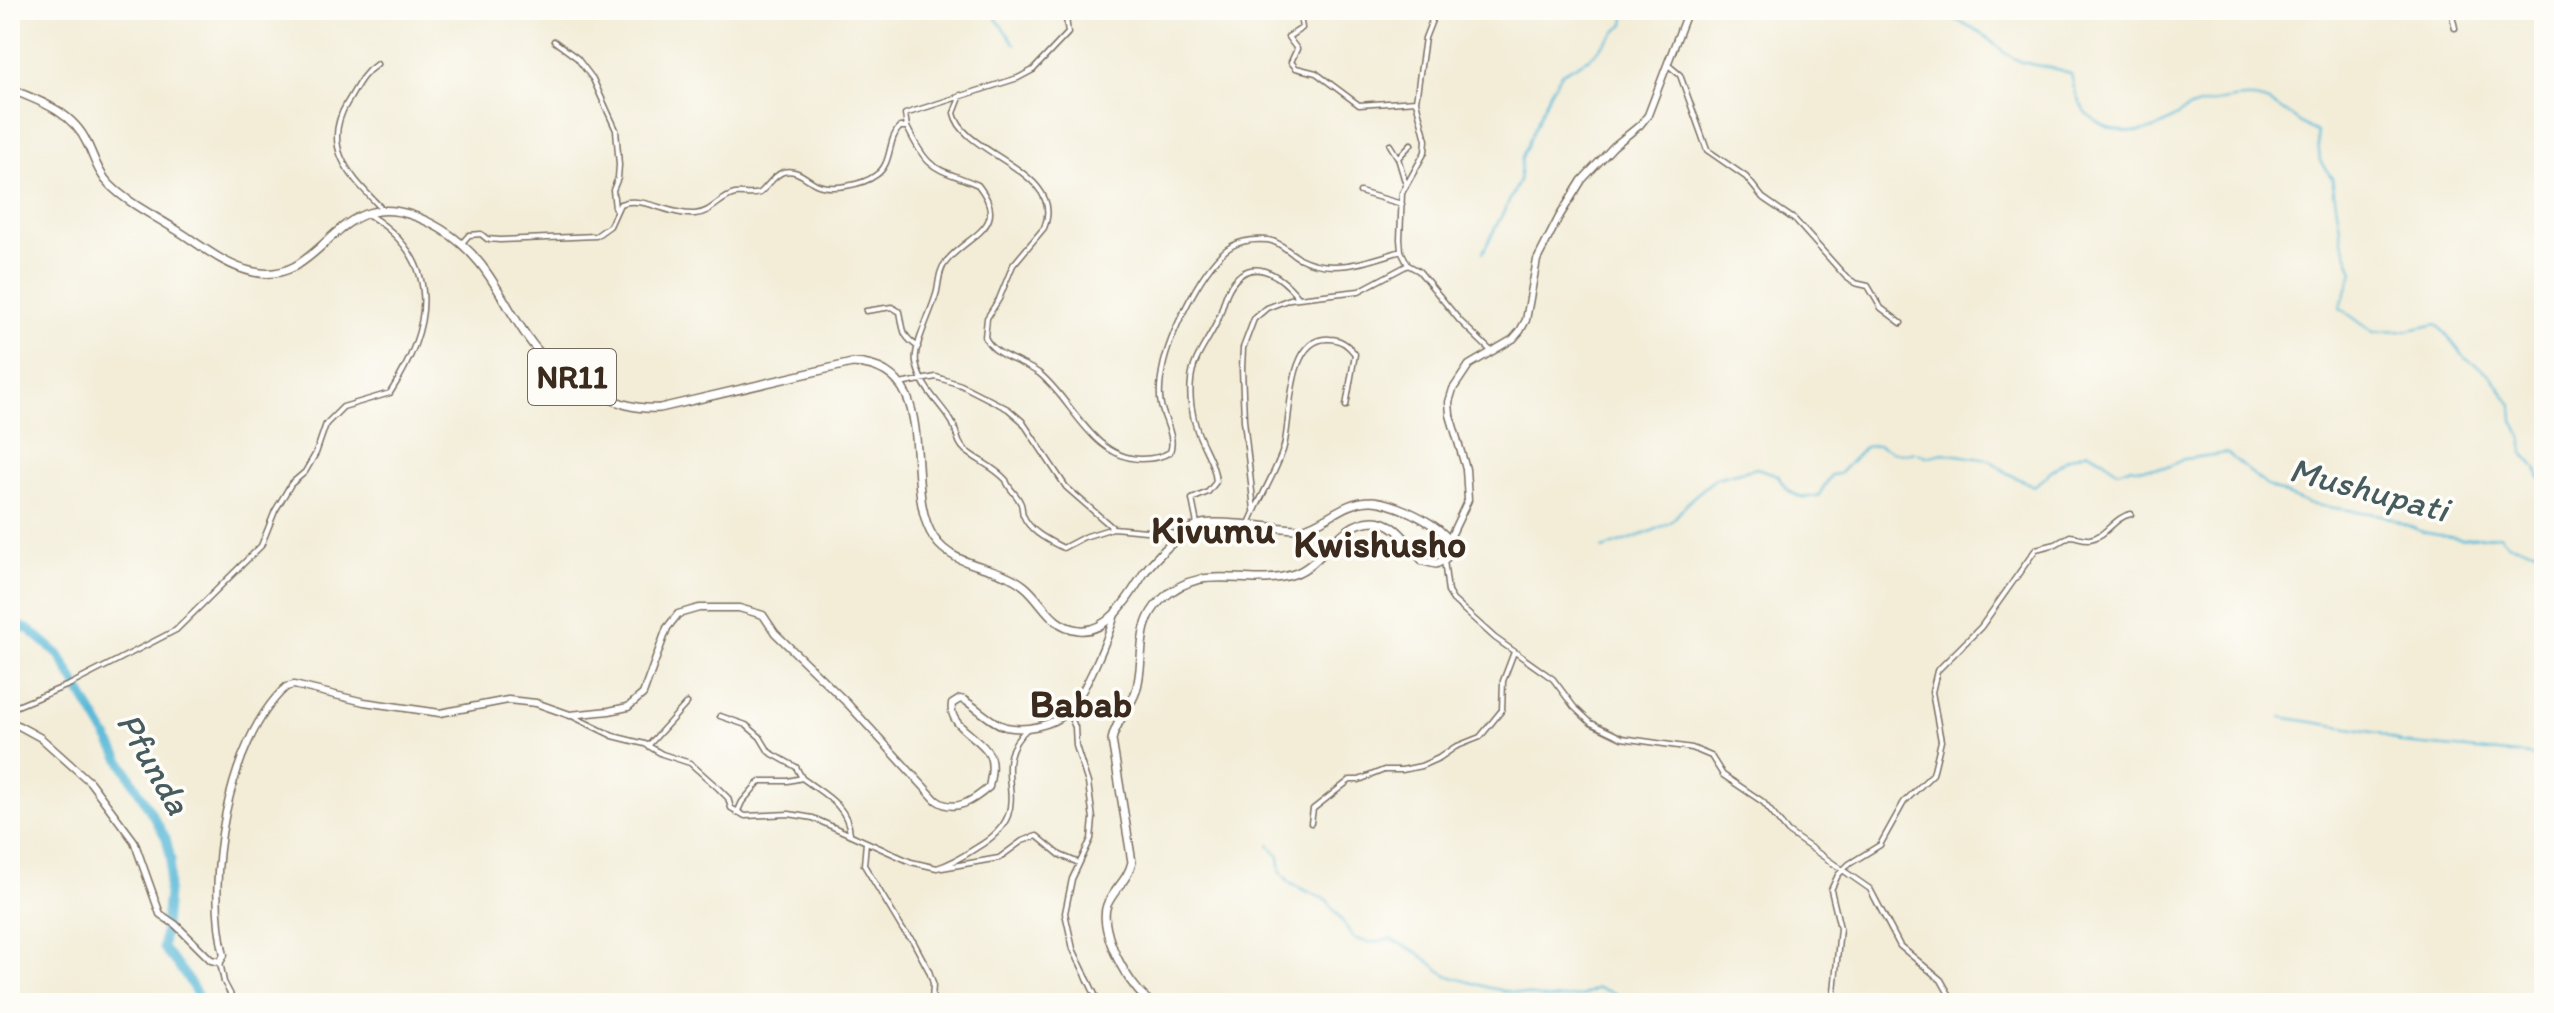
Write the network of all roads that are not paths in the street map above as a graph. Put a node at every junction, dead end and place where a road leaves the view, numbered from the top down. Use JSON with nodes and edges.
{"nodes":[{"id":1,"x":1065,"y":10,"type":"edge"},
{"id":2,"x":1299,"y":10,"type":"edge"},
{"id":3,"x":1436,"y":10,"type":"edge"},
{"id":4,"x":1688,"y":10,"type":"edge"},
{"id":5,"x":2451,"y":10,"type":"edge"},
{"id":6,"x":2455,"y":28,"type":"dead end"},
{"id":7,"x":554,"y":41,"type":"dead end"},
{"id":8,"x":377,"y":64,"type":"dead end"},
{"id":9,"x":1667,"y":64,"type":"junction"},
{"id":10,"x":10,"y":89,"type":"edge"},
{"id":11,"x":961,"y":95,"type":"junction"},
{"id":12,"x":1416,"y":101,"type":"junction"},
{"id":13,"x":907,"y":127,"type":"junction"},
{"id":14,"x":1411,"y":144,"type":"dead end"},
{"id":15,"x":1390,"y":145,"type":"dead end"},
{"id":16,"x":1398,"y":158,"type":"junction"},
{"id":17,"x":1406,"y":185,"type":"junction"},
{"id":18,"x":1360,"y":192,"type":"dead end"},
{"id":19,"x":1402,"y":204,"type":"junction"},
{"id":20,"x":383,"y":211,"type":"junction"},
{"id":21,"x":616,"y":211,"type":"junction"},
{"id":22,"x":367,"y":214,"type":"junction"},
{"id":23,"x":462,"y":243,"type":"junction"},
{"id":24,"x":1401,"y":251,"type":"junction"},
{"id":25,"x":1408,"y":265,"type":"junction"},
{"id":26,"x":1298,"y":297,"type":"junction"},
{"id":27,"x":866,"y":311,"type":"dead end"},
{"id":28,"x":1901,"y":323,"type":"dead end"},
{"id":29,"x":918,"y":347,"type":"junction"},
{"id":30,"x":1490,"y":350,"type":"junction"},
{"id":31,"x":922,"y":378,"type":"junction"},
{"id":32,"x":900,"y":384,"type":"junction"},
{"id":33,"x":1346,"y":406,"type":"dead end"},
{"id":34,"x":1254,"y":510,"type":"junction"},
{"id":35,"x":2131,"y":514,"type":"dead end"},
{"id":36,"x":1197,"y":525,"type":"junction"},
{"id":37,"x":1248,"y":526,"type":"junction"},
{"id":38,"x":1113,"y":528,"type":"junction"},
{"id":39,"x":1183,"y":535,"type":"junction"},
{"id":40,"x":1449,"y":540,"type":"junction"},
{"id":41,"x":1444,"y":560,"type":"junction"},
{"id":42,"x":1116,"y":611,"type":"junction"},
{"id":43,"x":1514,"y":652,"type":"junction"},
{"id":44,"x":687,"y":703,"type":"dead end"},
{"id":45,"x":12,"y":708,"type":"edge"},
{"id":46,"x":1068,"y":711,"type":"junction"},
{"id":47,"x":570,"y":715,"type":"junction"},
{"id":48,"x":720,"y":716,"type":"dead end"},
{"id":49,"x":10,"y":721,"type":"edge"},
{"id":50,"x":1030,"y":726,"type":"junction"},
{"id":51,"x":648,"y":746,"type":"junction"},
{"id":52,"x":802,"y":778,"type":"junction"},
{"id":53,"x":737,"y":813,"type":"junction"},
{"id":54,"x":1311,"y":823,"type":"dead end"},
{"id":55,"x":850,"y":833,"type":"junction"},
{"id":56,"x":866,"y":842,"type":"junction"},
{"id":57,"x":1079,"y":863,"type":"junction"},
{"id":58,"x":937,"y":868,"type":"junction"},
{"id":59,"x":1843,"y":871,"type":"junction"},
{"id":60,"x":220,"y":962,"type":"junction"},
{"id":61,"x":235,"y":1003,"type":"edge"},
{"id":62,"x":932,"y":1003,"type":"edge"},
{"id":63,"x":1099,"y":1003,"type":"edge"},
{"id":64,"x":1152,"y":1003,"type":"edge"},
{"id":65,"x":1833,"y":1003,"type":"edge"},
{"id":66,"x":1954,"y":1003,"type":"edge"}],
"edges":[{"from":1,"to":11,"type":"street"},
{"from":2,"to":12,"type":"street"},
{"from":3,"to":12,"type":"street"},
{"from":4,"to":9,"type":"main road"},
{"from":5,"to":6,"type":"street"},
{"from":7,"to":21,"type":"street"},
{"from":8,"to":20,"type":"street"},
{"from":9,"to":28,"type":"street"},
{"from":9,"to":30,"type":"main road"},
{"from":10,"to":22,"type":"highway","number":"NR11"},
{"from":11,"to":13,"type":"street"},
{"from":11,"to":24,"type":"street"},
{"from":12,"to":17,"type":"street"},
{"from":13,"to":21,"type":"street"},
{"from":13,"to":29,"type":"street"},
{"from":14,"to":16,"type":"street"},
{"from":15,"to":16,"type":"street"},
{"from":16,"to":17,"type":"street"},
{"from":17,"to":19,"type":"street"},
{"from":18,"to":19,"type":"street"},
{"from":19,"to":24,"type":"street"},
{"from":20,"to":22,"type":"highway","number":"NR11"},
{"from":20,"to":23,"type":"highway","number":"NR11"},
{"from":21,"to":23,"type":"street"},
{"from":22,"to":45,"type":"street"},
{"from":23,"to":32,"type":"highway","number":"NR11"},
{"from":24,"to":25,"type":"street"},
{"from":25,"to":26,"type":"street"},
{"from":25,"to":30,"type":"street"},
{"from":26,"to":34,"type":"street"},
{"from":26,"to":36,"type":"street"},
{"from":27,"to":29,"type":"street"},
{"from":29,"to":31,"type":"street"},
{"from":30,"to":40,"type":"main road"},
{"from":31,"to":32,"type":"street"},
{"from":31,"to":38,"type":"street"},
{"from":31,"to":38,"type":"street"},
{"from":32,"to":42,"type":"highway"},
{"from":33,"to":34,"type":"street"},
{"from":34,"to":37,"type":"street"},
{"from":35,"to":59,"type":"street"},
{"from":36,"to":37,"type":"highway"},
{"from":36,"to":39,"type":"highway"},
{"from":37,"to":40,"type":"highway"},
{"from":38,"to":39,"type":"street"},
{"from":39,"to":42,"type":"highway"},
{"from":40,"to":41,"type":"highway"},
{"from":41,"to":43,"type":"street"},
{"from":41,"to":64,"type":"highway"},
{"from":42,"to":46,"type":"main road"},
{"from":43,"to":54,"type":"street"},
{"from":43,"to":59,"type":"street"},
{"from":44,"to":51,"type":"street"},
{"from":45,"to":49,"type":"street"},
{"from":46,"to":50,"type":"main road"},
{"from":46,"to":57,"type":"street"},
{"from":47,"to":50,"type":"main road"},
{"from":47,"to":51,"type":"street"},
{"from":47,"to":60,"type":"main road"},
{"from":48,"to":52,"type":"street"},
{"from":49,"to":60,"type":"main road"},
{"from":50,"to":58,"type":"street"},
{"from":51,"to":53,"type":"street"},
{"from":52,"to":53,"type":"street"},
{"from":52,"to":55,"type":"street"},
{"from":53,"to":55,"type":"street"},
{"from":55,"to":56,"type":"street"},
{"from":56,"to":58,"type":"street"},
{"from":56,"to":62,"type":"street"},
{"from":57,"to":58,"type":"street"},
{"from":57,"to":63,"type":"street"},
{"from":59,"to":65,"type":"street"},
{"from":59,"to":66,"type":"street"},
{"from":60,"to":61,"type":"street"}]}
